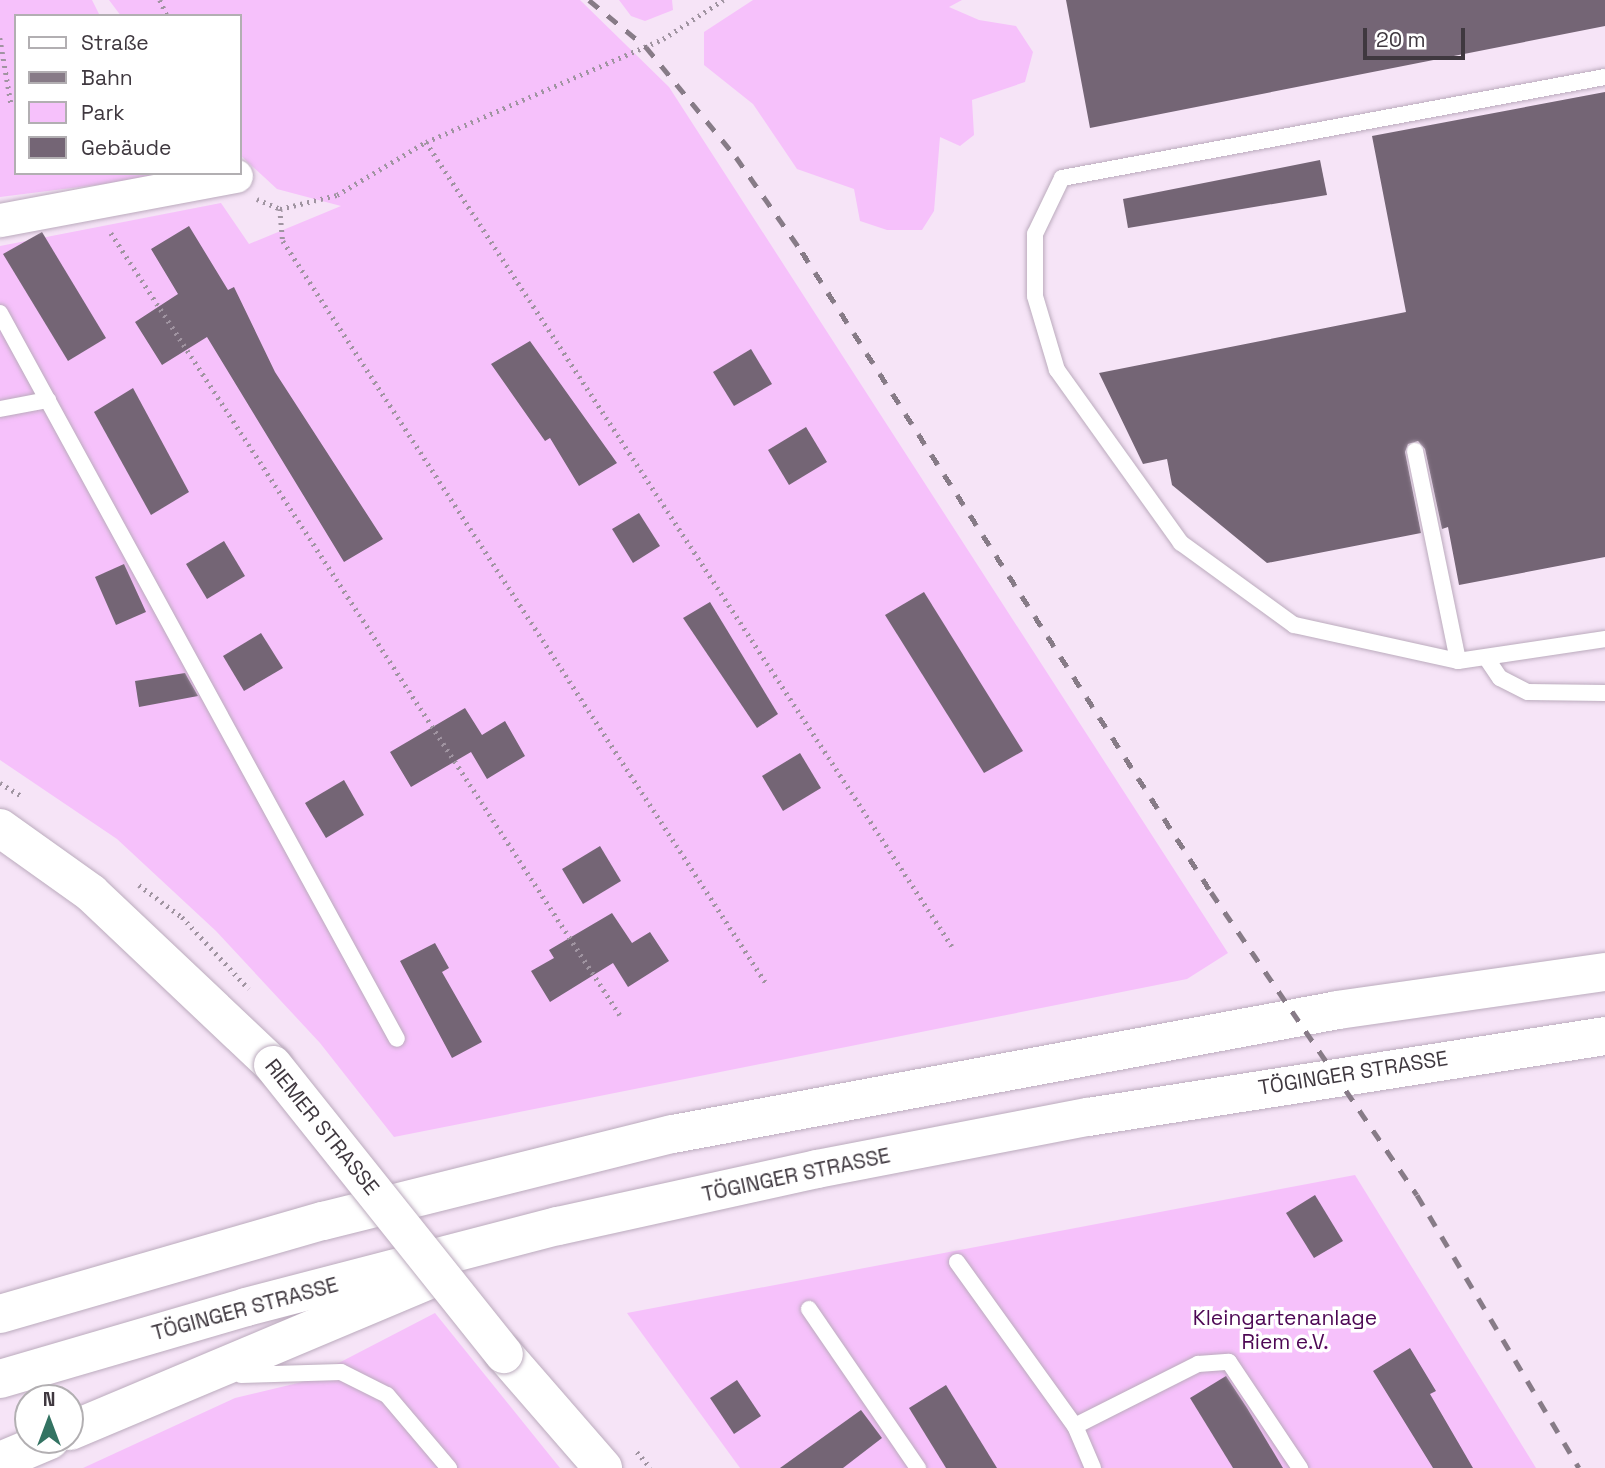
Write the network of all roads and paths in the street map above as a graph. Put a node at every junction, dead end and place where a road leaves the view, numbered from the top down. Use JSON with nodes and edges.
{"nodes":[{"id":1,"x":723,"y":0,"type":"edge"},
{"id":2,"x":0,"y":38,"type":"edge"},
{"id":3,"x":1605,"y":77,"type":"edge"},
{"id":4,"x":11,"y":103,"type":"dead end"},
{"id":5,"x":426,"y":142,"type":"junction"},
{"id":6,"x":236,"y":176,"type":"joint"},
{"id":7,"x":91,"y":203,"type":"junction"},
{"id":8,"x":280,"y":209,"type":"junction"},
{"id":9,"x":0,"y":220,"type":"edge"},
{"id":10,"x":0,"y":313,"type":"edge"},
{"id":11,"x":48,"y":400,"type":"junction"},
{"id":12,"x":0,"y":409,"type":"edge"},
{"id":13,"x":1415,"y":451,"type":"dead end"},
{"id":14,"x":1605,"y":639,"type":"edge"},
{"id":15,"x":1487,"y":659,"type":"junction"},
{"id":16,"x":1458,"y":661,"type":"junction"},
{"id":17,"x":1605,"y":693,"type":"edge"},
{"id":18,"x":0,"y":828,"type":"edge"},
{"id":19,"x":952,"y":946,"type":"dead end"},
{"id":20,"x":1605,"y":972,"type":"edge"},
{"id":21,"x":766,"y":983,"type":"dead end"},
{"id":22,"x":620,"y":1014,"type":"dead end"},
{"id":23,"x":1605,"y":1036,"type":"edge"},
{"id":24,"x":397,"y":1039,"type":"dead end"},
{"id":25,"x":558,"y":1226,"type":"junction"},
{"id":26,"x":957,"y":1262,"type":"dead end"},
{"id":27,"x":809,"y":1309,"type":"dead end"},
{"id":28,"x":0,"y":1314,"type":"edge"},
{"id":29,"x":0,"y":1379,"type":"edge"},
{"id":30,"x":186,"y":1382,"type":"junction"},
{"id":31,"x":84,"y":1425,"type":"edge"},
{"id":32,"x":1075,"y":1426,"type":"junction"},
{"id":33,"x":17,"y":1454,"type":"edge"},
{"id":34,"x":0,"y":1461,"type":"edge"},
{"id":35,"x":449,"y":1468,"type":"edge"},
{"id":36,"x":603,"y":1468,"type":"edge"},
{"id":37,"x":918,"y":1468,"type":"edge"},
{"id":38,"x":1093,"y":1468,"type":"edge"},
{"id":39,"x":1300,"y":1468,"type":"edge"}],
"edges":[{"from":1,"to":5,"type":"path"},
{"from":2,"to":4,"type":"path"},
{"from":3,"to":16,"type":"lane"},
{"from":5,"to":8,"type":"path"},
{"from":5,"to":19,"type":"path"},
{"from":6,"to":7,"type":"street"},
{"from":6,"to":8,"type":"path"},
{"from":7,"to":9,"type":"street"},
{"from":7,"to":22,"type":"path"},
{"from":8,"to":21,"type":"path"},
{"from":10,"to":11,"type":"lane"},
{"from":11,"to":12,"type":"lane"},
{"from":11,"to":24,"type":"lane"},
{"from":13,"to":16,"type":"lane"},
{"from":14,"to":15,"type":"lane"},
{"from":15,"to":16,"type":"lane"},
{"from":15,"to":17,"type":"lane"},
{"from":18,"to":36,"type":"main road","name":"RIEMER STRASSE","bridge":true},
{"from":20,"to":28,"type":"main road"},
{"from":23,"to":25,"type":"main road","name":"TÖGINGER STRASSE"},
{"from":25,"to":29,"type":"main road","name":"TÖGINGER STRASSE"},
{"from":25,"to":30,"type":"main road"},
{"from":26,"to":32,"type":"lane"},
{"from":27,"to":37,"type":"lane"},
{"from":30,"to":31,"type":"main road"},
{"from":30,"to":35,"type":"lane"},
{"from":32,"to":38,"type":"lane"},
{"from":32,"to":39,"type":"lane"},
{"from":33,"to":34,"type":"main road"}]}
